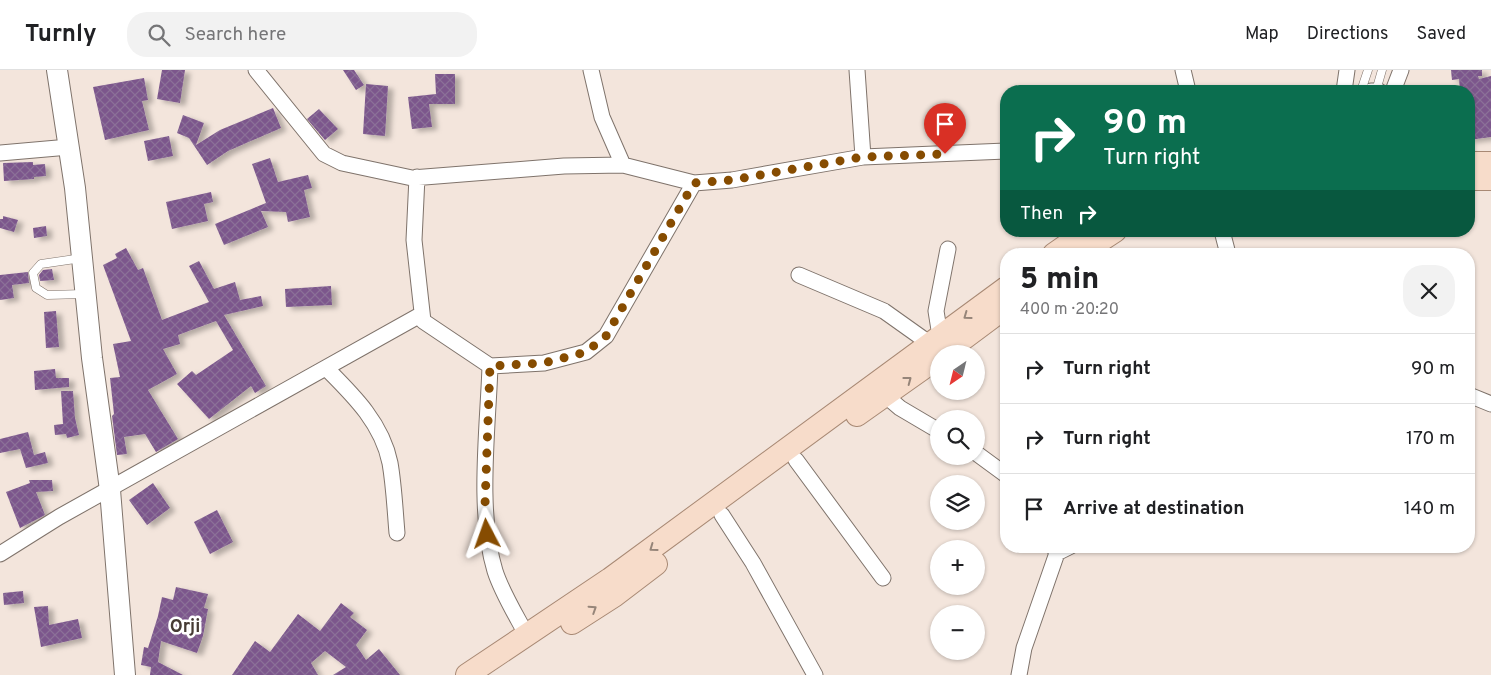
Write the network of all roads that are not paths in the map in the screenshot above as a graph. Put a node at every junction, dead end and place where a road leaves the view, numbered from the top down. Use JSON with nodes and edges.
{"nodes":[{"id":1,"x":57,"y":70,"type":"edge"},
{"id":2,"x":256,"y":70,"type":"edge"},
{"id":3,"x":591,"y":70,"type":"edge"},
{"id":4,"x":857,"y":70,"type":"edge"},
{"id":5,"x":1183,"y":70,"type":"edge"},
{"id":6,"x":1347,"y":70,"type":"edge"},
{"id":7,"x":1368,"y":70,"type":"edge"},
{"id":8,"x":1382,"y":70,"type":"edge"},
{"id":9,"x":1401,"y":70,"type":"edge"},
{"id":10,"x":1187,"y":85,"type":"edge"},
{"id":11,"x":1345,"y":85,"type":"edge"},
{"id":12,"x":1363,"y":85,"type":"edge"},
{"id":13,"x":1379,"y":85,"type":"edge"},
{"id":14,"x":1395,"y":85,"type":"edge"},
{"id":15,"x":69,"y":147,"type":"junction"},
{"id":16,"x":1000,"y":151,"type":"edge"},
{"id":17,"x":0,"y":154,"type":"edge"},
{"id":18,"x":862,"y":157,"type":"junction"},
{"id":19,"x":1475,"y":163,"type":"edge"},
{"id":20,"x":1491,"y":163,"type":"edge"},
{"id":21,"x":623,"y":165,"type":"junction"},
{"id":22,"x":417,"y":177,"type":"junction"},
{"id":23,"x":1475,"y":179,"type":"edge"},
{"id":24,"x":1491,"y":179,"type":"edge"},
{"id":25,"x":694,"y":183,"type":"junction"},
{"id":26,"x":1078,"y":237,"type":"edge"},
{"id":27,"x":1106,"y":237,"type":"edge"},
{"id":28,"x":1063,"y":248,"type":"edge"},
{"id":29,"x":1089,"y":248,"type":"edge"},
{"id":30,"x":948,"y":249,"type":"dead end"},
{"id":31,"x":82,"y":258,"type":"junction"},
{"id":32,"x":799,"y":275,"type":"dead end"},
{"id":33,"x":1000,"y":293,"type":"edge"},
{"id":34,"x":86,"y":294,"type":"junction"},
{"id":35,"x":1000,"y":311,"type":"edge"},
{"id":36,"x":422,"y":314,"type":"junction"},
{"id":37,"x":935,"y":345,"type":"edge"},
{"id":38,"x":938,"y":345,"type":"edge"},
{"id":39,"x":940,"y":345,"type":"edge"},
{"id":40,"x":941,"y":345,"type":"edge"},
{"id":41,"x":930,"y":353,"type":"edge"},
{"id":42,"x":930,"y":355,"type":"edge"},
{"id":43,"x":490,"y":366,"type":"junction"},
{"id":44,"x":326,"y":368,"type":"junction"},
{"id":45,"x":886,"y":396,"type":"junction"},
{"id":46,"x":1475,"y":397,"type":"edge"},
{"id":47,"x":1491,"y":404,"type":"edge"},
{"id":48,"x":930,"y":426,"type":"edge"},
{"id":49,"x":796,"y":460,"type":"junction"},
{"id":50,"x":985,"y":460,"type":"edge"},
{"id":51,"x":1000,"y":471,"type":"edge"},
{"id":52,"x":110,"y":490,"type":"junction"},
{"id":53,"x":722,"y":515,"type":"junction"},
{"id":54,"x":397,"y":533,"type":"dead end"},
{"id":55,"x":1054,"y":553,"type":"edge"},
{"id":56,"x":0,"y":554,"type":"edge"},
{"id":57,"x":883,"y":578,"type":"dead end"},
{"id":58,"x":527,"y":636,"type":"junction"},
{"id":59,"x":125,"y":675,"type":"edge"},
{"id":60,"x":467,"y":675,"type":"edge"},
{"id":61,"x":494,"y":675,"type":"edge"},
{"id":62,"x":815,"y":675,"type":"edge"},
{"id":63,"x":1019,"y":675,"type":"edge"}],
"edges":[{"from":1,"to":15,"type":"main road"},
{"from":2,"to":22,"type":"street"},
{"from":3,"to":21,"type":"street"},
{"from":4,"to":18,"type":"street"},
{"from":5,"to":10,"type":"street"},
{"from":6,"to":11,"type":"street"},
{"from":7,"to":12,"type":"lane"},
{"from":8,"to":13,"type":"lane"},
{"from":9,"to":14,"type":"street"},
{"from":15,"to":17,"type":"street"},
{"from":15,"to":31,"type":"main road"},
{"from":16,"to":18,"type":"street"},
{"from":18,"to":25,"type":"street"},
{"from":19,"to":20,"type":"main road"},
{"from":21,"to":22,"type":"street"},
{"from":21,"to":25,"type":"street"},
{"from":22,"to":36,"type":"street"},
{"from":23,"to":24,"type":"main road"},
{"from":25,"to":43,"type":"street"},
{"from":26,"to":28,"type":"main road"},
{"from":27,"to":29,"type":"main road"},
{"from":30,"to":38,"type":"street"},
{"from":31,"to":34,"type":"main road"},
{"from":31,"to":34,"type":"lane"},
{"from":32,"to":37,"type":"street"},
{"from":33,"to":39,"type":"main road","one_way":true},
{"from":34,"to":52,"type":"main road"},
{"from":35,"to":40,"type":"main road"},
{"from":36,"to":43,"type":"street"},
{"from":36,"to":44,"type":"street"},
{"from":41,"to":58,"type":"main road","one_way":true},
{"from":45,"to":42,"type":"main road","one_way":true},
{"from":43,"to":58,"type":"street"},
{"from":44,"to":52,"type":"street"},
{"from":44,"to":54,"type":"street"},
{"from":45,"to":48,"type":"street"},
{"from":45,"to":49,"type":"main road"},
{"from":46,"to":47,"type":"street"},
{"from":49,"to":53,"type":"main road"},
{"from":49,"to":57,"type":"street"},
{"from":50,"to":51,"type":"street"},
{"from":52,"to":56,"type":"street"},
{"from":52,"to":59,"type":"main road"},
{"from":61,"to":53,"type":"main road","one_way":true},
{"from":53,"to":62,"type":"street"},
{"from":55,"to":63,"type":"street"},
{"from":58,"to":60,"type":"main road"}]}
